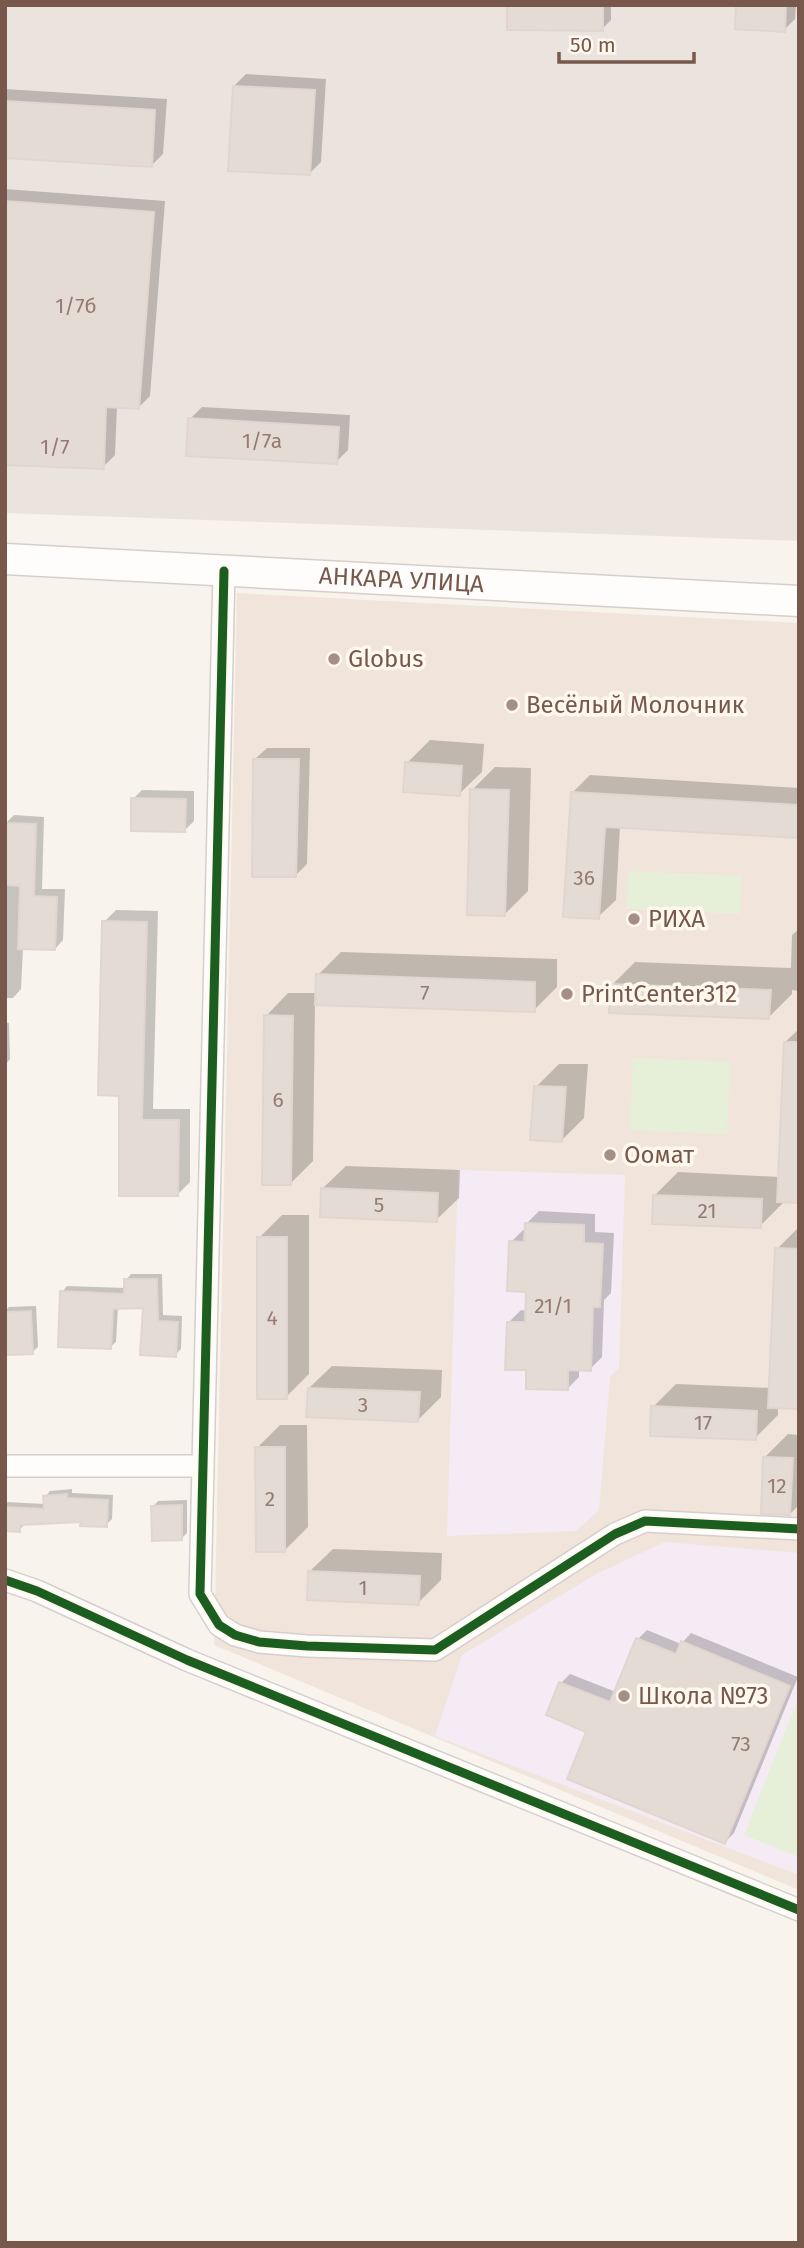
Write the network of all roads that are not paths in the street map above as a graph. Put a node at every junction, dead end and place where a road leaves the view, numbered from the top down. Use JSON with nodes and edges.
{"nodes":[{"id":1,"x":5,"y":559,"type":"edge"},
{"id":2,"x":224,"y":571,"type":"junction"},
{"id":3,"x":799,"y":601,"type":"edge"},
{"id":4,"x":203,"y":1465,"type":"junction"},
{"id":5,"x":5,"y":1466,"type":"edge"},
{"id":6,"x":799,"y":1529,"type":"edge"},
{"id":7,"x":5,"y":1580,"type":"edge"},
{"id":8,"x":799,"y":1910,"type":"edge"}],
"edges":[{"from":1,"to":2,"type":"main road","name":"АНКАРА УЛИЦА"},
{"from":2,"to":3,"type":"main road","name":"АНКАРА УЛИЦА"},
{"from":2,"to":4,"type":"street"},
{"from":4,"to":5,"type":"street"},
{"from":4,"to":6,"type":"street"},
{"from":7,"to":8,"type":"street"}]}
